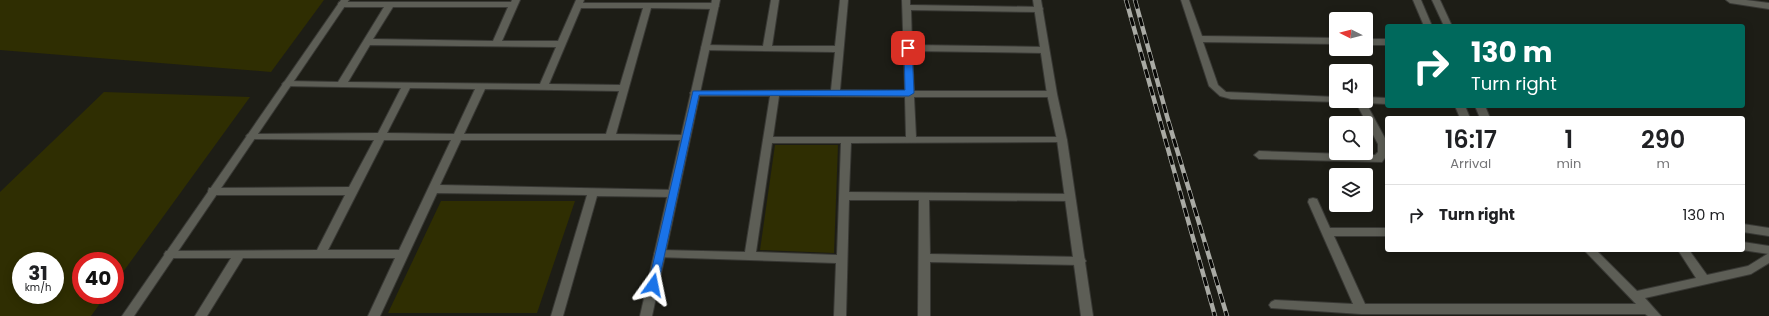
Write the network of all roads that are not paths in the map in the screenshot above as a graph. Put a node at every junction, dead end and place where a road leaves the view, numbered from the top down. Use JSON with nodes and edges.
{"nodes":[{"id":1,"x":775,"y":0,"type":"edge"},
{"id":2,"x":844,"y":0,"type":"edge"},
{"id":3,"x":1185,"y":0,"type":"edge"},
{"id":4,"x":1417,"y":0,"type":"edge"},
{"id":5,"x":1436,"y":0,"type":"edge"},
{"id":6,"x":1730,"y":0,"type":"edge"},
{"id":7,"x":343,"y":2,"type":"edge"},
{"id":8,"x":446,"y":2,"type":"edge"},
{"id":9,"x":578,"y":2,"type":"edge"},
{"id":10,"x":515,"y":3,"type":"edge"},
{"id":11,"x":715,"y":3,"type":"edge"},
{"id":12,"x":390,"y":4,"type":"junction"},
{"id":13,"x":906,"y":4,"type":"edge"},
{"id":14,"x":1038,"y":4,"type":"edge"},
{"id":15,"x":648,"y":5,"type":"junction"},
{"id":16,"x":1769,"y":6,"type":"edge"},
{"id":17,"x":1427,"y":24,"type":"edge"},
{"id":18,"x":1447,"y":24,"type":"edge"},
{"id":19,"x":1199,"y":39,"type":"junction"},
{"id":20,"x":1329,"y":41,"type":"edge"},
{"id":21,"x":367,"y":42,"type":"junction"},
{"id":22,"x":1373,"y":42,"type":"edge"},
{"id":23,"x":1385,"y":42,"type":"edge"},
{"id":24,"x":496,"y":44,"type":"junction"},
{"id":25,"x":561,"y":44,"type":"junction"},
{"id":26,"x":705,"y":48,"type":"junction"},
{"id":27,"x":767,"y":48,"type":"junction"},
{"id":28,"x":908,"y":48,"type":"junction"},
{"id":29,"x":838,"y":49,"type":"junction"},
{"id":30,"x":1045,"y":50,"type":"junction"},
{"id":31,"x":287,"y":84,"type":"junction"},
{"id":32,"x":341,"y":85,"type":"junction"},
{"id":33,"x":407,"y":86,"type":"junction"},
{"id":34,"x":481,"y":87,"type":"junction"},
{"id":35,"x":543,"y":88,"type":"junction"},
{"id":36,"x":624,"y":88,"type":"junction"},
{"id":37,"x":696,"y":93,"type":"junction"},
{"id":38,"x":775,"y":93,"type":"junction"},
{"id":39,"x":835,"y":93,"type":"junction"},
{"id":40,"x":909,"y":93,"type":"junction"},
{"id":41,"x":1052,"y":94,"type":"junction"},
{"id":42,"x":1329,"y":100,"type":"edge"},
{"id":43,"x":1373,"y":100,"type":"edge"},
{"id":44,"x":1385,"y":101,"type":"edge"},
{"id":45,"x":1364,"y":108,"type":"edge"},
{"id":46,"x":251,"y":136,"type":"junction"},
{"id":47,"x":380,"y":137,"type":"junction"},
{"id":48,"x":458,"y":137,"type":"junction"},
{"id":49,"x":610,"y":137,"type":"junction"},
{"id":50,"x":685,"y":138,"type":"junction"},
{"id":51,"x":768,"y":140,"type":"junction"},
{"id":52,"x":846,"y":140,"type":"junction"},
{"id":53,"x":911,"y":140,"type":"junction"},
{"id":54,"x":1062,"y":140,"type":"junction"},
{"id":55,"x":1260,"y":156,"type":"dead end"},
{"id":56,"x":434,"y":189,"type":"junction"},
{"id":57,"x":213,"y":191,"type":"junction"},
{"id":58,"x":352,"y":191,"type":"junction"},
{"id":59,"x":593,"y":192,"type":"junction"},
{"id":60,"x":673,"y":193,"type":"junction"},
{"id":61,"x":844,"y":196,"type":"junction"},
{"id":62,"x":924,"y":197,"type":"junction"},
{"id":63,"x":1070,"y":197,"type":"junction"},
{"id":64,"x":1313,"y":202,"type":"dead end"},
{"id":65,"x":1745,"y":228,"type":"edge"},
{"id":66,"x":1327,"y":232,"type":"junction"},
{"id":67,"x":1385,"y":232,"type":"edge"},
{"id":68,"x":1769,"y":232,"type":"edge"},
{"id":69,"x":1745,"y":246,"type":"edge"},
{"id":70,"x":1769,"y":250,"type":"edge"},
{"id":71,"x":1591,"y":252,"type":"edge"},
{"id":72,"x":1684,"y":252,"type":"edge"},
{"id":73,"x":170,"y":254,"type":"junction"},
{"id":74,"x":240,"y":254,"type":"junction"},
{"id":75,"x":320,"y":254,"type":"junction"},
{"id":76,"x":404,"y":254,"type":"junction"},
{"id":77,"x":660,"y":254,"type":"junction"},
{"id":78,"x":750,"y":257,"type":"junction"},
{"id":79,"x":1769,"y":257,"type":"edge"},
{"id":80,"x":924,"y":258,"type":"junction"},
{"id":81,"x":842,"y":259,"type":"junction"},
{"id":82,"x":1080,"y":261,"type":"junction"},
{"id":83,"x":1704,"y":280,"type":"junction"},
{"id":84,"x":1635,"y":296,"type":"junction"},
{"id":85,"x":1275,"y":305,"type":"dead end"},
{"id":86,"x":1361,"y":309,"type":"junction"},
{"id":87,"x":1525,"y":313,"type":"edge"},
{"id":88,"x":1651,"y":313,"type":"edge"},
{"id":89,"x":128,"y":316,"type":"edge"},
{"id":90,"x":201,"y":316,"type":"edge"},
{"id":91,"x":374,"y":316,"type":"edge"},
{"id":92,"x":557,"y":316,"type":"edge"},
{"id":93,"x":646,"y":316,"type":"edge"},
{"id":94,"x":840,"y":316,"type":"edge"},
{"id":95,"x":924,"y":316,"type":"edge"},
{"id":96,"x":1087,"y":316,"type":"edge"}],
"edges":[{"from":1,"to":27,"type":"street"},
{"from":2,"to":29,"type":"street"},
{"from":3,"to":19,"type":"street"},
{"from":4,"to":17,"type":"street"},
{"from":5,"to":18,"type":"street"},
{"from":6,"to":16,"type":"street"},
{"from":7,"to":12,"type":"street"},
{"from":7,"to":31,"type":"street"},
{"from":8,"to":10,"type":"street"},
{"from":8,"to":12,"type":"street"},
{"from":9,"to":15,"type":"street"},
{"from":9,"to":25,"type":"street"},
{"from":10,"to":24,"type":"street"},
{"from":11,"to":15,"type":"street"},
{"from":11,"to":26,"type":"street"},
{"from":12,"to":21,"type":"street"},
{"from":13,"to":14,"type":"street"},
{"from":13,"to":28,"type":"street"},
{"from":14,"to":30,"type":"street"},
{"from":15,"to":36,"type":"street"},
{"from":19,"to":20,"type":"street"},
{"from":19,"to":42,"type":"street"},
{"from":21,"to":24,"type":"street"},
{"from":21,"to":32,"type":"street"},
{"from":22,"to":23,"type":"street"},
{"from":24,"to":25,"type":"street"},
{"from":25,"to":35,"type":"street"},
{"from":26,"to":27,"type":"street"},
{"from":26,"to":37,"type":"street"},
{"from":27,"to":29,"type":"street"},
{"from":28,"to":30,"type":"street"},
{"from":28,"to":40,"type":"street"},
{"from":29,"to":39,"type":"street"},
{"from":30,"to":41,"type":"street"},
{"from":31,"to":32,"type":"street"},
{"from":31,"to":46,"type":"street"},
{"from":32,"to":33,"type":"street"},
{"from":33,"to":34,"type":"street"},
{"from":33,"to":47,"type":"street"},
{"from":34,"to":35,"type":"street"},
{"from":34,"to":48,"type":"street"},
{"from":35,"to":36,"type":"street"},
{"from":36,"to":49,"type":"street"},
{"from":37,"to":38,"type":"street"},
{"from":37,"to":50,"type":"street"},
{"from":38,"to":39,"type":"street"},
{"from":38,"to":51,"type":"street"},
{"from":39,"to":40,"type":"street"},
{"from":40,"to":41,"type":"street"},
{"from":40,"to":53,"type":"street"},
{"from":41,"to":54,"type":"street"},
{"from":43,"to":44,"type":"street"},
{"from":45,"to":55,"type":"street"},
{"from":46,"to":47,"type":"street"},
{"from":46,"to":57,"type":"street"},
{"from":47,"to":48,"type":"street"},
{"from":47,"to":58,"type":"street"},
{"from":48,"to":49,"type":"street"},
{"from":48,"to":56,"type":"street"},
{"from":49,"to":50,"type":"street"},
{"from":50,"to":60,"type":"street"},
{"from":51,"to":52,"type":"street"},
{"from":51,"to":78,"type":"street"},
{"from":52,"to":53,"type":"street"},
{"from":52,"to":61,"type":"street"},
{"from":53,"to":54,"type":"street"},
{"from":54,"to":63,"type":"street"},
{"from":56,"to":59,"type":"street"},
{"from":56,"to":76,"type":"street"},
{"from":57,"to":58,"type":"street"},
{"from":57,"to":73,"type":"street"},
{"from":58,"to":75,"type":"street"},
{"from":59,"to":60,"type":"street"},
{"from":59,"to":92,"type":"street"},
{"from":60,"to":77,"type":"street"},
{"from":61,"to":62,"type":"street"},
{"from":61,"to":81,"type":"street"},
{"from":62,"to":63,"type":"street"},
{"from":62,"to":80,"type":"street"},
{"from":63,"to":82,"type":"street"},
{"from":64,"to":66,"type":"street"},
{"from":65,"to":68,"type":"street"},
{"from":66,"to":67,"type":"street"},
{"from":66,"to":86,"type":"street"},
{"from":69,"to":70,"type":"street"},
{"from":71,"to":84,"type":"street"},
{"from":72,"to":83,"type":"street"},
{"from":73,"to":74,"type":"street"},
{"from":73,"to":89,"type":"street"},
{"from":74,"to":75,"type":"street"},
{"from":74,"to":90,"type":"street"},
{"from":75,"to":76,"type":"street"},
{"from":76,"to":91,"type":"street"},
{"from":77,"to":78,"type":"street"},
{"from":77,"to":93,"type":"street"},
{"from":78,"to":81,"type":"street"},
{"from":79,"to":83,"type":"street"},
{"from":80,"to":82,"type":"street"},
{"from":80,"to":95,"type":"street"},
{"from":81,"to":94,"type":"street"},
{"from":82,"to":96,"type":"street"},
{"from":83,"to":84,"type":"street"},
{"from":84,"to":88,"type":"street"},
{"from":85,"to":86,"type":"street"},
{"from":86,"to":87,"type":"street"},
{"from":87,"to":88,"type":"street"}]}
